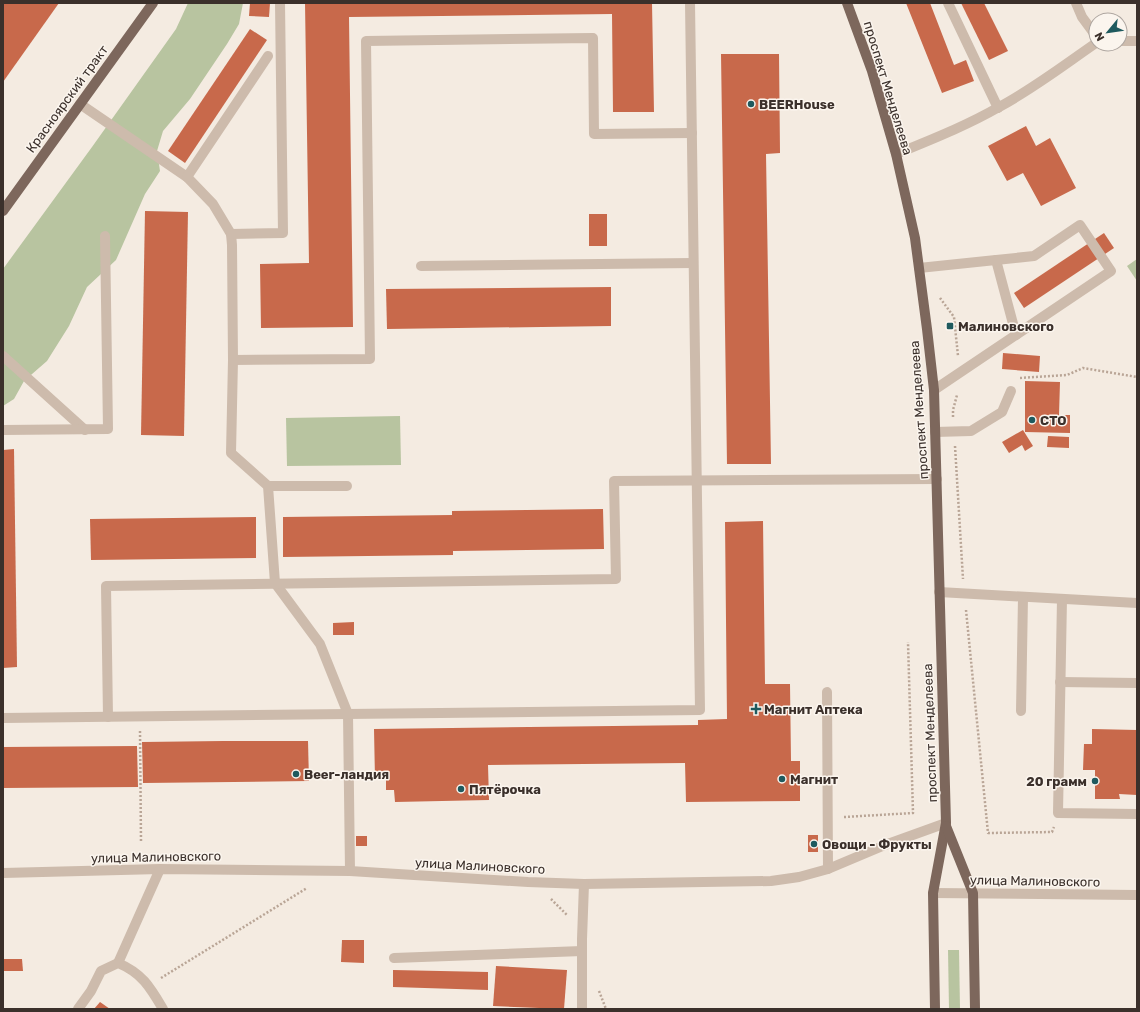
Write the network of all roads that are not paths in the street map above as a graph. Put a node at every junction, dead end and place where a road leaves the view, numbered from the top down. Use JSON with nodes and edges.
{"nodes":[{"id":1,"x":153,"y":3,"type":"edge"},
{"id":2,"x":280,"y":3,"type":"edge"},
{"id":3,"x":690,"y":3,"type":"edge"},
{"id":4,"x":847,"y":3,"type":"edge"},
{"id":5,"x":948,"y":3,"type":"edge"},
{"id":6,"x":1076,"y":3,"type":"edge"},
{"id":7,"x":1088,"y":25,"type":"edge"},
{"id":8,"x":1088,"y":48,"type":"edge"},
{"id":9,"x":268,"y":56,"type":"dead end"},
{"id":10,"x":80,"y":104,"type":"junction"},
{"id":11,"x":998,"y":108,"type":"junction"},
{"id":12,"x":692,"y":133,"type":"junction"},
{"id":13,"x":896,"y":154,"type":"junction"},
{"id":14,"x":187,"y":177,"type":"junction"},
{"id":15,"x":3,"y":211,"type":"edge"},
{"id":16,"x":231,"y":234,"type":"junction"},
{"id":17,"x":105,"y":236,"type":"dead end"},
{"id":18,"x":996,"y":260,"type":"junction"},
{"id":19,"x":693,"y":263,"type":"junction"},
{"id":20,"x":420,"y":266,"type":"dead end"},
{"id":21,"x":919,"y":268,"type":"junction"},
{"id":22,"x":1016,"y":335,"type":"junction"},
{"id":23,"x":3,"y":356,"type":"edge"},
{"id":24,"x":233,"y":360,"type":"junction"},
{"id":25,"x":934,"y":390,"type":"junction"},
{"id":26,"x":1011,"y":391,"type":"road end"},
{"id":27,"x":3,"y":430,"type":"edge"},
{"id":28,"x":86,"y":430,"type":"junction"},
{"id":29,"x":935,"y":432,"type":"junction"},
{"id":30,"x":937,"y":479,"type":"junction"},
{"id":31,"x":696,"y":480,"type":"junction"},
{"id":32,"x":268,"y":486,"type":"junction"},
{"id":33,"x":347,"y":486,"type":"dead end"},
{"id":34,"x":275,"y":583,"type":"junction"},
{"id":35,"x":939,"y":592,"type":"junction"},
{"id":36,"x":1023,"y":597,"type":"junction"},
{"id":37,"x":1062,"y":598,"type":"junction"},
{"id":38,"x":1137,"y":603,"type":"edge"},
{"id":39,"x":1060,"y":682,"type":"junction"},
{"id":40,"x":1137,"y":683,"type":"edge"},
{"id":41,"x":826,"y":692,"type":"dead end"},
{"id":42,"x":1021,"y":711,"type":"dead end"},
{"id":43,"x":348,"y":714,"type":"junction"},
{"id":44,"x":108,"y":717,"type":"junction"},
{"id":45,"x":3,"y":718,"type":"edge"},
{"id":46,"x":1137,"y":814,"type":"edge"},
{"id":47,"x":946,"y":824,"type":"junction"},
{"id":48,"x":160,"y":868,"type":"junction"},
{"id":49,"x":828,"y":869,"type":"junction"},
{"id":50,"x":350,"y":871,"type":"junction"},
{"id":51,"x":3,"y":873,"type":"edge"},
{"id":52,"x":584,"y":884,"type":"junction"},
{"id":53,"x":933,"y":893,"type":"junction"},
{"id":54,"x":973,"y":893,"type":"junction"},
{"id":55,"x":1137,"y":895,"type":"edge"},
{"id":56,"x":582,"y":951,"type":"junction"},
{"id":57,"x":394,"y":958,"type":"dead end"},
{"id":58,"x":118,"y":963,"type":"junction"},
{"id":59,"x":78,"y":1009,"type":"edge"},
{"id":60,"x":163,"y":1009,"type":"edge"},
{"id":61,"x":582,"y":1009,"type":"edge"},
{"id":62,"x":935,"y":1009,"type":"edge"},
{"id":63,"x":976,"y":1009,"type":"edge"}],
"edges":[{"from":1,"to":10,"type":"main road","name":"Красноярский тракт"},
{"from":2,"to":16,"type":"street"},
{"from":3,"to":12,"type":"street"},
{"from":4,"to":13,"type":"main road","name":"проспект Менделеева"},
{"from":5,"to":11,"type":"street"},
{"from":6,"to":7,"type":"street"},
{"from":8,"to":11,"type":"street"},
{"from":9,"to":14,"type":"street"},
{"from":10,"to":14,"type":"street"},
{"from":10,"to":15,"type":"main road","name":"Красноярский тракт"},
{"from":11,"to":13,"type":"street"},
{"from":12,"to":19,"type":"street"},
{"from":12,"to":24,"type":"street"},
{"from":13,"to":21,"type":"main road","name":"проспект Менделеева"},
{"from":14,"to":16,"type":"street"},
{"from":16,"to":24,"type":"street"},
{"from":17,"to":28,"type":"street"},
{"from":18,"to":21,"type":"street"},
{"from":18,"to":22,"type":"street"},
{"from":18,"to":22,"type":"street"},
{"from":19,"to":20,"type":"street"},
{"from":19,"to":31,"type":"street"},
{"from":21,"to":25,"type":"main road","name":"проспект Менделеева"},
{"from":22,"to":25,"type":"street"},
{"from":23,"to":28,"type":"street"},
{"from":24,"to":32,"type":"street"},
{"from":25,"to":29,"type":"main road","name":"проспект Менделеева"},
{"from":26,"to":29,"type":"street"},
{"from":27,"to":28,"type":"street"},
{"from":29,"to":30,"type":"main road","name":"проспект Менделеева"},
{"from":30,"to":31,"type":"street"},
{"from":30,"to":35,"type":"main road","name":"проспект Менделеева"},
{"from":31,"to":34,"type":"street"},
{"from":31,"to":43,"type":"street"},
{"from":32,"to":33,"type":"street"},
{"from":32,"to":34,"type":"street"},
{"from":34,"to":43,"type":"street"},
{"from":34,"to":44,"type":"street"},
{"from":35,"to":36,"type":"street"},
{"from":35,"to":47,"type":"main road","name":"проспект Менделеева"},
{"from":36,"to":37,"type":"street"},
{"from":36,"to":42,"type":"street"},
{"from":37,"to":38,"type":"street"},
{"from":37,"to":39,"type":"street"},
{"from":39,"to":40,"type":"street"},
{"from":39,"to":46,"type":"street"},
{"from":41,"to":49,"type":"street"},
{"from":43,"to":44,"type":"street"},
{"from":43,"to":50,"type":"street"},
{"from":44,"to":45,"type":"street"},
{"from":47,"to":49,"type":"street","name":"улица Малиновского"},
{"from":47,"to":53,"type":"main road","name":"проспект Менделеева"},
{"from":47,"to":54,"type":"main road","name":"проспект Менделеева"},
{"from":48,"to":50,"type":"street","name":"улица Малиновского"},
{"from":48,"to":51,"type":"street","name":"улица Малиновского"},
{"from":48,"to":58,"type":"street"},
{"from":49,"to":52,"type":"street","name":"улица Малиновского"},
{"from":50,"to":52,"type":"street","name":"улица Малиновского"},
{"from":52,"to":56,"type":"street"},
{"from":53,"to":54,"type":"street","name":"улица Малиновского"},
{"from":53,"to":62,"type":"main road","name":"проспект Менделеева"},
{"from":54,"to":55,"type":"street","name":"улица Малиновского"},
{"from":54,"to":63,"type":"main road","name":"проспект Менделеева"},
{"from":56,"to":57,"type":"street"},
{"from":56,"to":61,"type":"street"},
{"from":58,"to":59,"type":"street"},
{"from":58,"to":60,"type":"street"}]}
